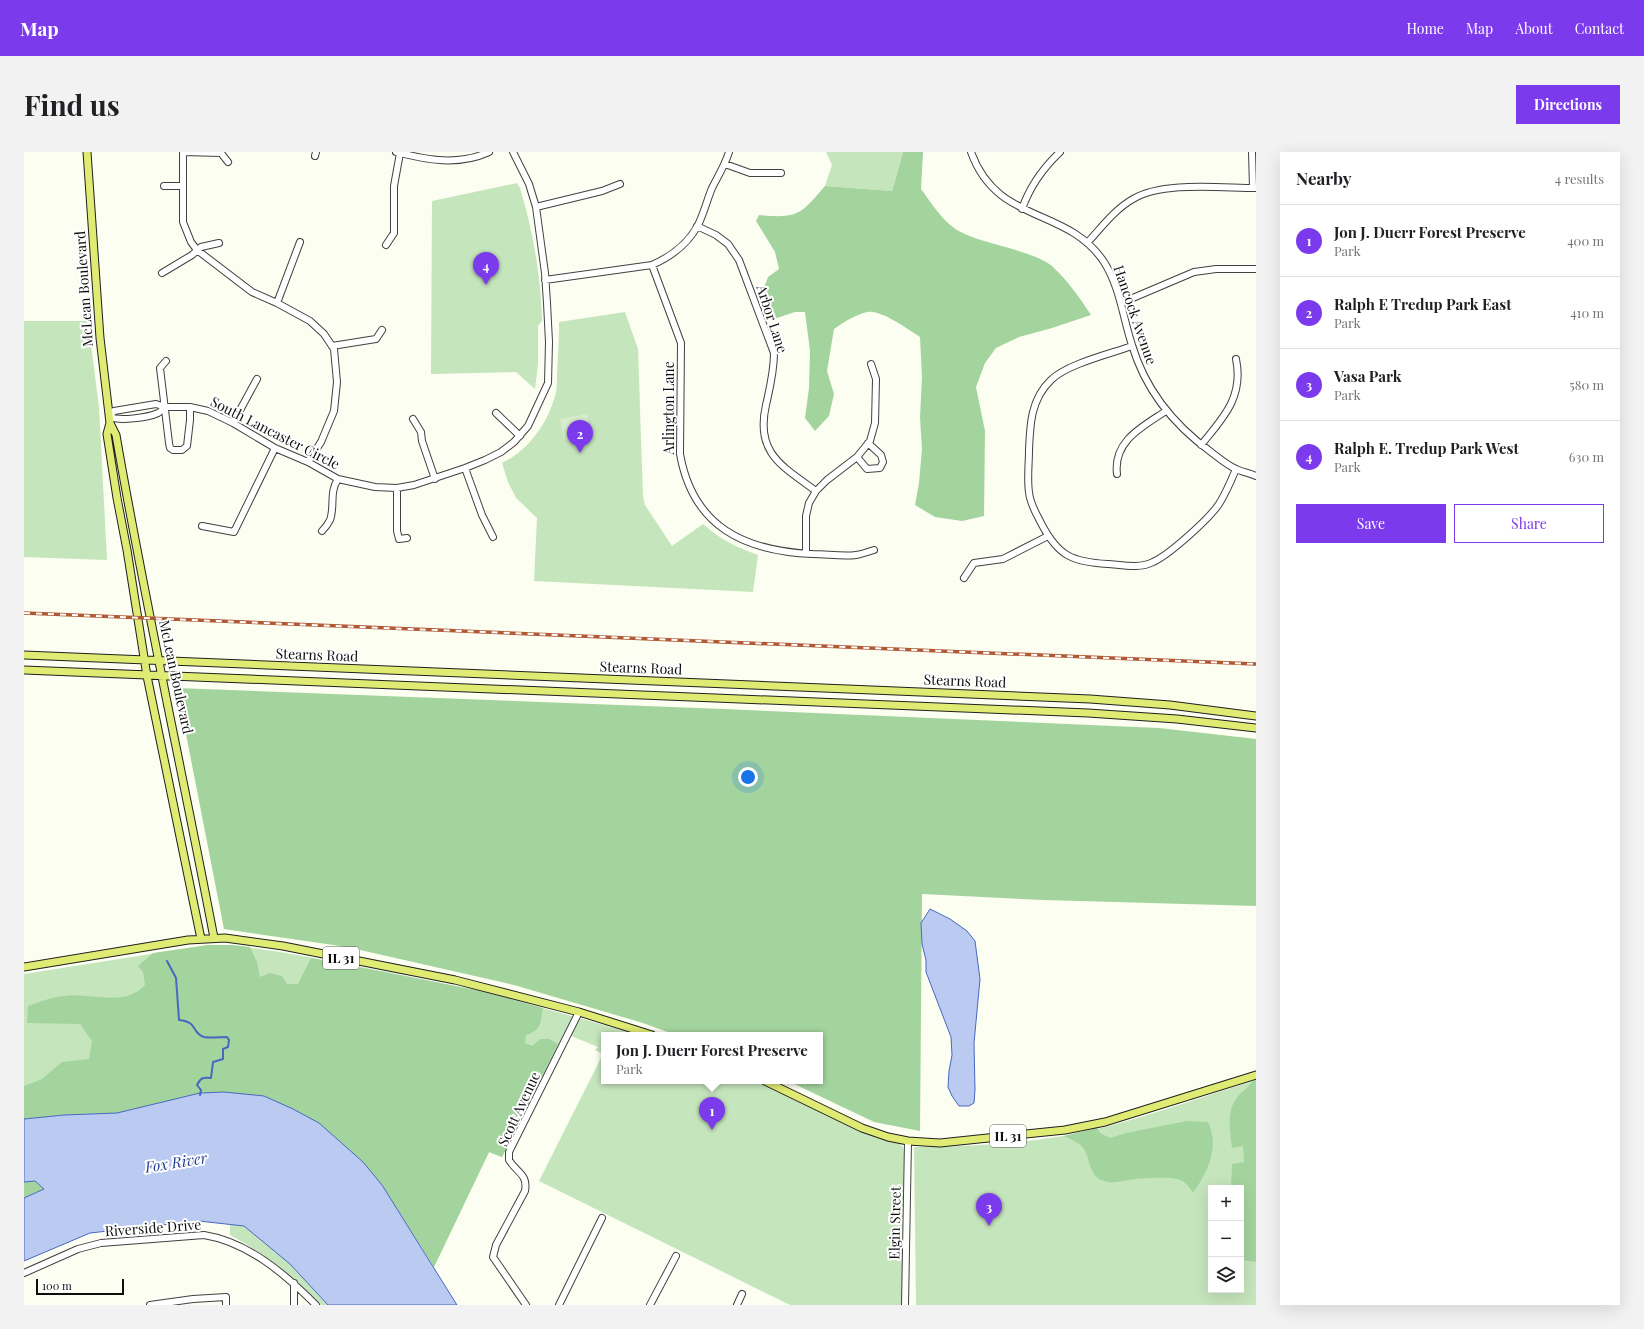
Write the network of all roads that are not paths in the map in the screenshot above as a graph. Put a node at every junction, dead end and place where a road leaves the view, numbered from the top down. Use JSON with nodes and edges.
{"nodes":[{"id":1,"x":87,"y":152,"type":"edge"},
{"id":2,"x":183,"y":152,"type":"edge"},
{"id":3,"x":489,"y":152,"type":"edge"},
{"id":4,"x":513,"y":152,"type":"edge"},
{"id":5,"x":729,"y":152,"type":"edge"},
{"id":6,"x":971,"y":152,"type":"edge"},
{"id":7,"x":1060,"y":152,"type":"edge"},
{"id":8,"x":1252,"y":152,"type":"edge"},
{"id":9,"x":398,"y":153,"type":"edge"},
{"id":10,"x":228,"y":162,"type":"dead end"},
{"id":11,"x":725,"y":164,"type":"junction"},
{"id":12,"x":781,"y":172,"type":"dead end"},
{"id":13,"x":620,"y":184,"type":"dead end"},
{"id":14,"x":164,"y":186,"type":"dead end"},
{"id":15,"x":182,"y":186,"type":"junction"},
{"id":16,"x":1254,"y":188,"type":"edge"},
{"id":17,"x":536,"y":207,"type":"junction"},
{"id":18,"x":1022,"y":209,"type":"junction"},
{"id":19,"x":697,"y":226,"type":"junction"},
{"id":20,"x":300,"y":242,"type":"dead end"},
{"id":21,"x":219,"y":243,"type":"dead end"},
{"id":22,"x":1087,"y":243,"type":"junction"},
{"id":23,"x":386,"y":245,"type":"dead end"},
{"id":24,"x":197,"y":250,"type":"junction"},
{"id":25,"x":652,"y":265,"type":"junction"},
{"id":26,"x":1256,"y":269,"type":"edge"},
{"id":27,"x":162,"y":273,"type":"dead end"},
{"id":28,"x":545,"y":280,"type":"junction"},
{"id":29,"x":277,"y":303,"type":"junction"},
{"id":30,"x":1121,"y":303,"type":"junction"},
{"id":31,"x":382,"y":330,"type":"dead end"},
{"id":32,"x":332,"y":346,"type":"junction"},
{"id":33,"x":1132,"y":346,"type":"junction"},
{"id":34,"x":1236,"y":359,"type":"dead end"},
{"id":35,"x":166,"y":361,"type":"dead end"},
{"id":36,"x":871,"y":364,"type":"dead end"},
{"id":37,"x":257,"y":379,"type":"dead end"},
{"id":38,"x":165,"y":407,"type":"junction"},
{"id":39,"x":190,"y":407,"type":"junction"},
{"id":40,"x":1166,"y":411,"type":"junction"},
{"id":41,"x":496,"y":412,"type":"dead end"},
{"id":42,"x":413,"y":419,"type":"dead end"},
{"id":43,"x":109,"y":420,"type":"junction"},
{"id":44,"x":233,"y":422,"type":"junction"},
{"id":45,"x":520,"y":436,"type":"junction"},
{"id":46,"x":868,"y":443,"type":"junction"},
{"id":47,"x":1201,"y":445,"type":"junction"},
{"id":48,"x":275,"y":448,"type":"junction"},
{"id":49,"x":857,"y":457,"type":"junction"},
{"id":50,"x":308,"y":462,"type":"junction"},
{"id":51,"x":465,"y":468,"type":"junction"},
{"id":52,"x":1236,"y":469,"type":"junction"},
{"id":53,"x":1117,"y":474,"type":"dead end"},
{"id":54,"x":1256,"y":476,"type":"edge"},
{"id":55,"x":338,"y":479,"type":"junction"},
{"id":56,"x":435,"y":479,"type":"junction"},
{"id":57,"x":397,"y":488,"type":"junction"},
{"id":58,"x":816,"y":491,"type":"junction"},
{"id":59,"x":202,"y":526,"type":"dead end"},
{"id":60,"x":322,"y":531,"type":"dead end"},
{"id":61,"x":1048,"y":536,"type":"junction"},
{"id":62,"x":492,"y":537,"type":"dead end"},
{"id":63,"x":407,"y":538,"type":"dead end"},
{"id":64,"x":874,"y":550,"type":"dead end"},
{"id":65,"x":806,"y":553,"type":"junction"},
{"id":66,"x":964,"y":578,"type":"dead end"},
{"id":67,"x":24,"y":655,"type":"edge"},
{"id":68,"x":145,"y":661,"type":"junction"},
{"id":69,"x":159,"y":662,"type":"junction"},
{"id":70,"x":24,"y":670,"type":"edge"},
{"id":71,"x":147,"y":676,"type":"junction"},
{"id":72,"x":162,"y":677,"type":"junction"},
{"id":73,"x":1256,"y":716,"type":"edge"},
{"id":74,"x":1256,"y":728,"type":"edge"},
{"id":75,"x":214,"y":938,"type":"junction"},
{"id":76,"x":201,"y":939,"type":"junction"},
{"id":77,"x":24,"y":967,"type":"edge"},
{"id":78,"x":579,"y":1012,"type":"junction"},
{"id":79,"x":642,"y":1032,"type":"edge"},
{"id":80,"x":1256,"y":1075,"type":"edge"},
{"id":81,"x":772,"y":1084,"type":"edge"},
{"id":82,"x":908,"y":1141,"type":"junction"},
{"id":83,"x":602,"y":1218,"type":"dead end"},
{"id":84,"x":676,"y":1256,"type":"dead end"},
{"id":85,"x":24,"y":1273,"type":"edge"},
{"id":86,"x":294,"y":1283,"type":"junction"},
{"id":87,"x":742,"y":1294,"type":"dead end"},
{"id":88,"x":150,"y":1305,"type":"edge"},
{"id":89,"x":159,"y":1305,"type":"edge"},
{"id":90,"x":226,"y":1305,"type":"edge"},
{"id":91,"x":294,"y":1305,"type":"edge"},
{"id":92,"x":316,"y":1305,"type":"edge"},
{"id":93,"x":526,"y":1305,"type":"edge"},
{"id":94,"x":559,"y":1305,"type":"edge"},
{"id":95,"x":650,"y":1305,"type":"edge"},
{"id":96,"x":737,"y":1305,"type":"edge"},
{"id":97,"x":905,"y":1305,"type":"edge"}],
"edges":[{"from":1,"to":43,"type":"main road","name":"McLean Boulevard"},
{"from":2,"to":10,"type":"street"},
{"from":2,"to":15,"type":"street"},
{"from":3,"to":9,"type":"street"},
{"from":4,"to":17,"type":"street","name":"South Lancaster Circle"},
{"from":5,"to":11,"type":"street"},
{"from":6,"to":18,"type":"street","name":"Hancock Avenue"},
{"from":7,"to":18,"type":"street"},
{"from":8,"to":16,"type":"street"},
{"from":9,"to":23,"type":"street"},
{"from":11,"to":12,"type":"street"},
{"from":11,"to":19,"type":"street"},
{"from":13,"to":17,"type":"street"},
{"from":14,"to":15,"type":"street"},
{"from":15,"to":24,"type":"street"},
{"from":16,"to":22,"type":"street"},
{"from":17,"to":28,"type":"street","name":"South Lancaster Circle"},
{"from":18,"to":22,"type":"street","name":"Hancock Avenue"},
{"from":19,"to":25,"type":"street"},
{"from":19,"to":58,"type":"street","name":"Arbor Lane"},
{"from":20,"to":29,"type":"street"},
{"from":21,"to":24,"type":"street"},
{"from":22,"to":30,"type":"street","name":"Hancock Avenue"},
{"from":24,"to":27,"type":"street"},
{"from":24,"to":29,"type":"street"},
{"from":25,"to":28,"type":"street"},
{"from":25,"to":65,"type":"street","name":"Arlington Lane"},
{"from":26,"to":30,"type":"street"},
{"from":28,"to":45,"type":"street","name":"South Lancaster Circle"},
{"from":29,"to":32,"type":"street"},
{"from":30,"to":33,"type":"street","name":"Hancock Avenue"},
{"from":31,"to":32,"type":"street"},
{"from":32,"to":50,"type":"street"},
{"from":33,"to":40,"type":"street","name":"Hancock Avenue"},
{"from":33,"to":61,"type":"street"},
{"from":34,"to":47,"type":"street"},
{"from":35,"to":38,"type":"street"},
{"from":36,"to":46,"type":"street"},
{"from":37,"to":44,"type":"street"},
{"from":38,"to":39,"type":"street","name":"South Lancaster Circle"},
{"from":38,"to":39,"type":"street"},
{"from":38,"to":43,"type":"street","name":"South Lancaster Circle"},
{"from":38,"to":43,"type":"street","name":"South Lancaster Circle"},
{"from":39,"to":44,"type":"street","name":"South Lancaster Circle"},
{"from":40,"to":47,"type":"street","name":"Hancock Avenue"},
{"from":40,"to":53,"type":"street"},
{"from":41,"to":45,"type":"street"},
{"from":42,"to":56,"type":"street"},
{"from":43,"to":68,"type":"main road","name":"McLean Boulevard"},
{"from":43,"to":69,"type":"main road","name":"McLean Boulevard"},
{"from":44,"to":48,"type":"street","name":"South Lancaster Circle"},
{"from":45,"to":51,"type":"street","name":"South Lancaster Circle"},
{"from":46,"to":49,"type":"street"},
{"from":46,"to":49,"type":"street"},
{"from":47,"to":52,"type":"street","name":"Hancock Avenue"},
{"from":48,"to":50,"type":"street","name":"South Lancaster Circle"},
{"from":48,"to":59,"type":"street"},
{"from":49,"to":58,"type":"street"},
{"from":50,"to":55,"type":"street","name":"South Lancaster Circle"},
{"from":51,"to":56,"type":"street","name":"South Lancaster Circle"},
{"from":51,"to":62,"type":"street"},
{"from":52,"to":54,"type":"street","name":"Hancock Avenue"},
{"from":52,"to":61,"type":"street"},
{"from":55,"to":57,"type":"street","name":"South Lancaster Circle"},
{"from":55,"to":60,"type":"street"},
{"from":56,"to":57,"type":"street","name":"South Lancaster Circle"},
{"from":57,"to":63,"type":"street"},
{"from":58,"to":65,"type":"street"},
{"from":61,"to":66,"type":"street"},
{"from":64,"to":65,"type":"street","name":"Arlington Lane"},
{"from":67,"to":68,"type":"main road","name":"Stearns Road"},
{"from":68,"to":69,"type":"main road","name":"Stearns Road"},
{"from":68,"to":71,"type":"main road","name":"McLean Boulevard"},
{"from":69,"to":72,"type":"main road","name":"McLean Boulevard"},
{"from":69,"to":73,"type":"main road","name":"Stearns Road"},
{"from":70,"to":71,"type":"main road","name":"Stearns Road"},
{"from":71,"to":72,"type":"main road","name":"Stearns Road"},
{"from":71,"to":76,"type":"main road","name":"McLean Boulevard"},
{"from":72,"to":74,"type":"main road","name":"Stearns Road"},
{"from":72,"to":75,"type":"main road","name":"McLean Boulevard"},
{"from":75,"to":76,"type":"main road","number":"IL 31"},
{"from":75,"to":78,"type":"main road","number":"IL 31"},
{"from":76,"to":77,"type":"main road","number":"IL 31"},
{"from":78,"to":79,"type":"main road","number":"IL 31"},
{"from":78,"to":93,"type":"street","name":"Scott Avenue"},
{"from":80,"to":82,"type":"main road","number":"IL 31"},
{"from":81,"to":82,"type":"main road","number":"IL 31"},
{"from":82,"to":97,"type":"street","name":"Elgin Street"},
{"from":83,"to":94,"type":"street"},
{"from":84,"to":95,"type":"street"},
{"from":85,"to":86,"type":"street","name":"Riverside Drive"},
{"from":86,"to":91,"type":"street"},
{"from":86,"to":92,"type":"street","name":"Riverside Drive"},
{"from":87,"to":96,"type":"street"},
{"from":88,"to":89,"type":"street"},
{"from":89,"to":90,"type":"street"}]}
